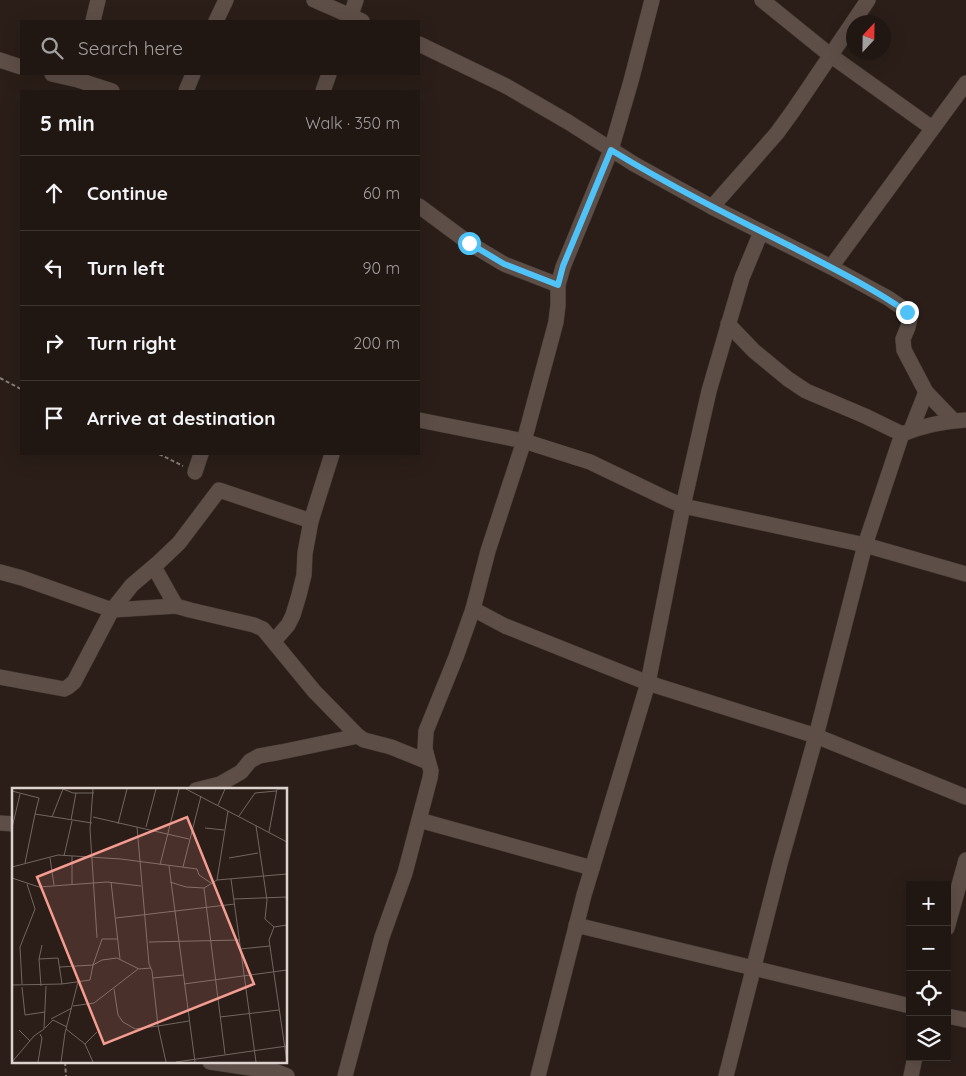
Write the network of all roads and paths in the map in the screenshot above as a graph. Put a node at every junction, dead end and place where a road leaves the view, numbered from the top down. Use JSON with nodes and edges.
{"nodes":[{"id":1,"x":98,"y":0,"type":"edge"},
{"id":2,"x":226,"y":0,"type":"edge"},
{"id":3,"x":314,"y":0,"type":"edge"},
{"id":4,"x":356,"y":0,"type":"edge"},
{"id":5,"x":652,"y":0,"type":"edge"},
{"id":6,"x":762,"y":0,"type":"edge"},
{"id":7,"x":868,"y":0,"type":"edge"},
{"id":8,"x":93,"y":20,"type":"edge"},
{"id":9,"x":216,"y":20,"type":"edge"},
{"id":10,"x":354,"y":20,"type":"edge"},
{"id":11,"x":420,"y":44,"type":"edge"},
{"id":12,"x":830,"y":55,"type":"junction"},
{"id":13,"x":0,"y":60,"type":"edge"},
{"id":14,"x":20,"y":67,"type":"edge"},
{"id":15,"x":61,"y":75,"type":"edge"},
{"id":16,"x":194,"y":75,"type":"edge"},
{"id":17,"x":329,"y":75,"type":"edge"},
{"id":18,"x":79,"y":77,"type":"edge"},
{"id":19,"x":966,"y":82,"type":"edge"},
{"id":20,"x":110,"y":90,"type":"edge"},
{"id":21,"x":186,"y":90,"type":"edge"},
{"id":22,"x":322,"y":90,"type":"edge"},
{"id":23,"x":932,"y":128,"type":"junction"},
{"id":24,"x":611,"y":150,"type":"junction"},
{"id":25,"x":420,"y":207,"type":"edge"},
{"id":26,"x":712,"y":207,"type":"junction"},
{"id":27,"x":761,"y":232,"type":"junction"},
{"id":28,"x":831,"y":267,"type":"junction"},
{"id":29,"x":558,"y":285,"type":"junction"},
{"id":30,"x":728,"y":324,"type":"junction"},
{"id":31,"x":0,"y":378,"type":"edge"},
{"id":32,"x":20,"y":388,"type":"edge"},
{"id":33,"x":926,"y":392,"type":"junction"},
{"id":34,"x":420,"y":420,"type":"edge"},
{"id":35,"x":959,"y":420,"type":"edge"},
{"id":36,"x":907,"y":432,"type":"junction"},
{"id":37,"x":524,"y":441,"type":"junction"},
{"id":38,"x":201,"y":455,"type":"edge"},
{"id":39,"x":332,"y":455,"type":"edge"},
{"id":40,"x":195,"y":472,"type":"dead end"},
{"id":41,"x":683,"y":506,"type":"junction"},
{"id":42,"x":311,"y":521,"type":"junction"},
{"id":43,"x":865,"y":545,"type":"junction"},
{"id":44,"x":154,"y":567,"type":"junction"},
{"id":45,"x":0,"y":572,"type":"edge"},
{"id":46,"x":966,"y":574,"type":"edge"},
{"id":47,"x":176,"y":606,"type":"junction"},
{"id":48,"x":474,"y":609,"type":"junction"},
{"id":49,"x":112,"y":610,"type":"junction"},
{"id":50,"x":274,"y":641,"type":"junction"},
{"id":51,"x":0,"y":676,"type":"edge"},
{"id":52,"x":648,"y":684,"type":"junction"},
{"id":53,"x":358,"y":736,"type":"junction"},
{"id":54,"x":816,"y":736,"type":"junction"},
{"id":55,"x":428,"y":762,"type":"junction"},
{"id":56,"x":204,"y":788,"type":"edge"},
{"id":57,"x":966,"y":797,"type":"edge"},
{"id":58,"x":419,"y":820,"type":"junction"},
{"id":59,"x":966,"y":860,"type":"edge"},
{"id":60,"x":592,"y":868,"type":"junction"},
{"id":61,"x":576,"y":925,"type":"junction"},
{"id":62,"x":948,"y":926,"type":"edge"},
{"id":63,"x":754,"y":968,"type":"junction"},
{"id":64,"x":906,"y":1005,"type":"edge"},
{"id":65,"x":951,"y":1017,"type":"edge"},
{"id":66,"x":966,"y":1020,"type":"edge"},
{"id":67,"x":914,"y":1061,"type":"edge"},
{"id":68,"x":223,"y":1064,"type":"edge"},
{"id":69,"x":287,"y":1076,"type":"edge"},
{"id":70,"x":345,"y":1076,"type":"edge"},
{"id":71,"x":538,"y":1076,"type":"edge"},
{"id":72,"x":726,"y":1076,"type":"edge"},
{"id":73,"x":911,"y":1076,"type":"edge"}],
"edges":[{"from":1,"to":8,"type":"street"},
{"from":2,"to":9,"type":"street"},
{"from":3,"to":10,"type":"street"},
{"from":4,"to":10,"type":"street"},
{"from":5,"to":24,"type":"street"},
{"from":6,"to":12,"type":"street"},
{"from":7,"to":12,"type":"street"},
{"from":11,"to":24,"type":"street"},
{"from":12,"to":23,"type":"street"},
{"from":12,"to":26,"type":"street"},
{"from":13,"to":14,"type":"street"},
{"from":15,"to":18,"type":"street"},
{"from":16,"to":21,"type":"street"},
{"from":17,"to":22,"type":"street"},
{"from":18,"to":20,"type":"street"},
{"from":19,"to":23,"type":"street"},
{"from":23,"to":28,"type":"street"},
{"from":24,"to":26,"type":"street"},
{"from":24,"to":29,"type":"street"},
{"from":25,"to":29,"type":"street"},
{"from":26,"to":27,"type":"street"},
{"from":27,"to":28,"type":"street"},
{"from":27,"to":30,"type":"street"},
{"from":28,"to":33,"type":"street"},
{"from":29,"to":37,"type":"street"},
{"from":30,"to":36,"type":"street"},
{"from":30,"to":41,"type":"street"},
{"from":31,"to":32,"type":"path"},
{"from":33,"to":35,"type":"street"},
{"from":33,"to":36,"type":"street"},
{"from":34,"to":37,"type":"street"},
{"from":35,"to":36,"type":"street"},
{"from":36,"to":43,"type":"street"},
{"from":37,"to":41,"type":"street"},
{"from":37,"to":48,"type":"street"},
{"from":38,"to":40,"type":"street"},
{"from":39,"to":42,"type":"street"},
{"from":41,"to":43,"type":"street"},
{"from":41,"to":52,"type":"street"},
{"from":42,"to":44,"type":"street"},
{"from":42,"to":50,"type":"street"},
{"from":43,"to":46,"type":"street"},
{"from":43,"to":54,"type":"street"},
{"from":44,"to":47,"type":"street"},
{"from":44,"to":49,"type":"street"},
{"from":45,"to":49,"type":"street"},
{"from":47,"to":49,"type":"street"},
{"from":47,"to":50,"type":"street"},
{"from":48,"to":52,"type":"street"},
{"from":48,"to":55,"type":"street"},
{"from":49,"to":51,"type":"street"},
{"from":50,"to":53,"type":"street"},
{"from":52,"to":54,"type":"street"},
{"from":52,"to":60,"type":"street"},
{"from":53,"to":55,"type":"street"},
{"from":53,"to":56,"type":"street"},
{"from":54,"to":57,"type":"street"},
{"from":54,"to":63,"type":"street"},
{"from":55,"to":58,"type":"street"},
{"from":58,"to":60,"type":"street"},
{"from":58,"to":70,"type":"street"},
{"from":59,"to":62,"type":"street"},
{"from":60,"to":61,"type":"street"},
{"from":61,"to":63,"type":"street"},
{"from":61,"to":71,"type":"street"},
{"from":63,"to":64,"type":"street"},
{"from":63,"to":72,"type":"street"},
{"from":65,"to":66,"type":"street"},
{"from":67,"to":73,"type":"street"},
{"from":68,"to":69,"type":"street"}]}
